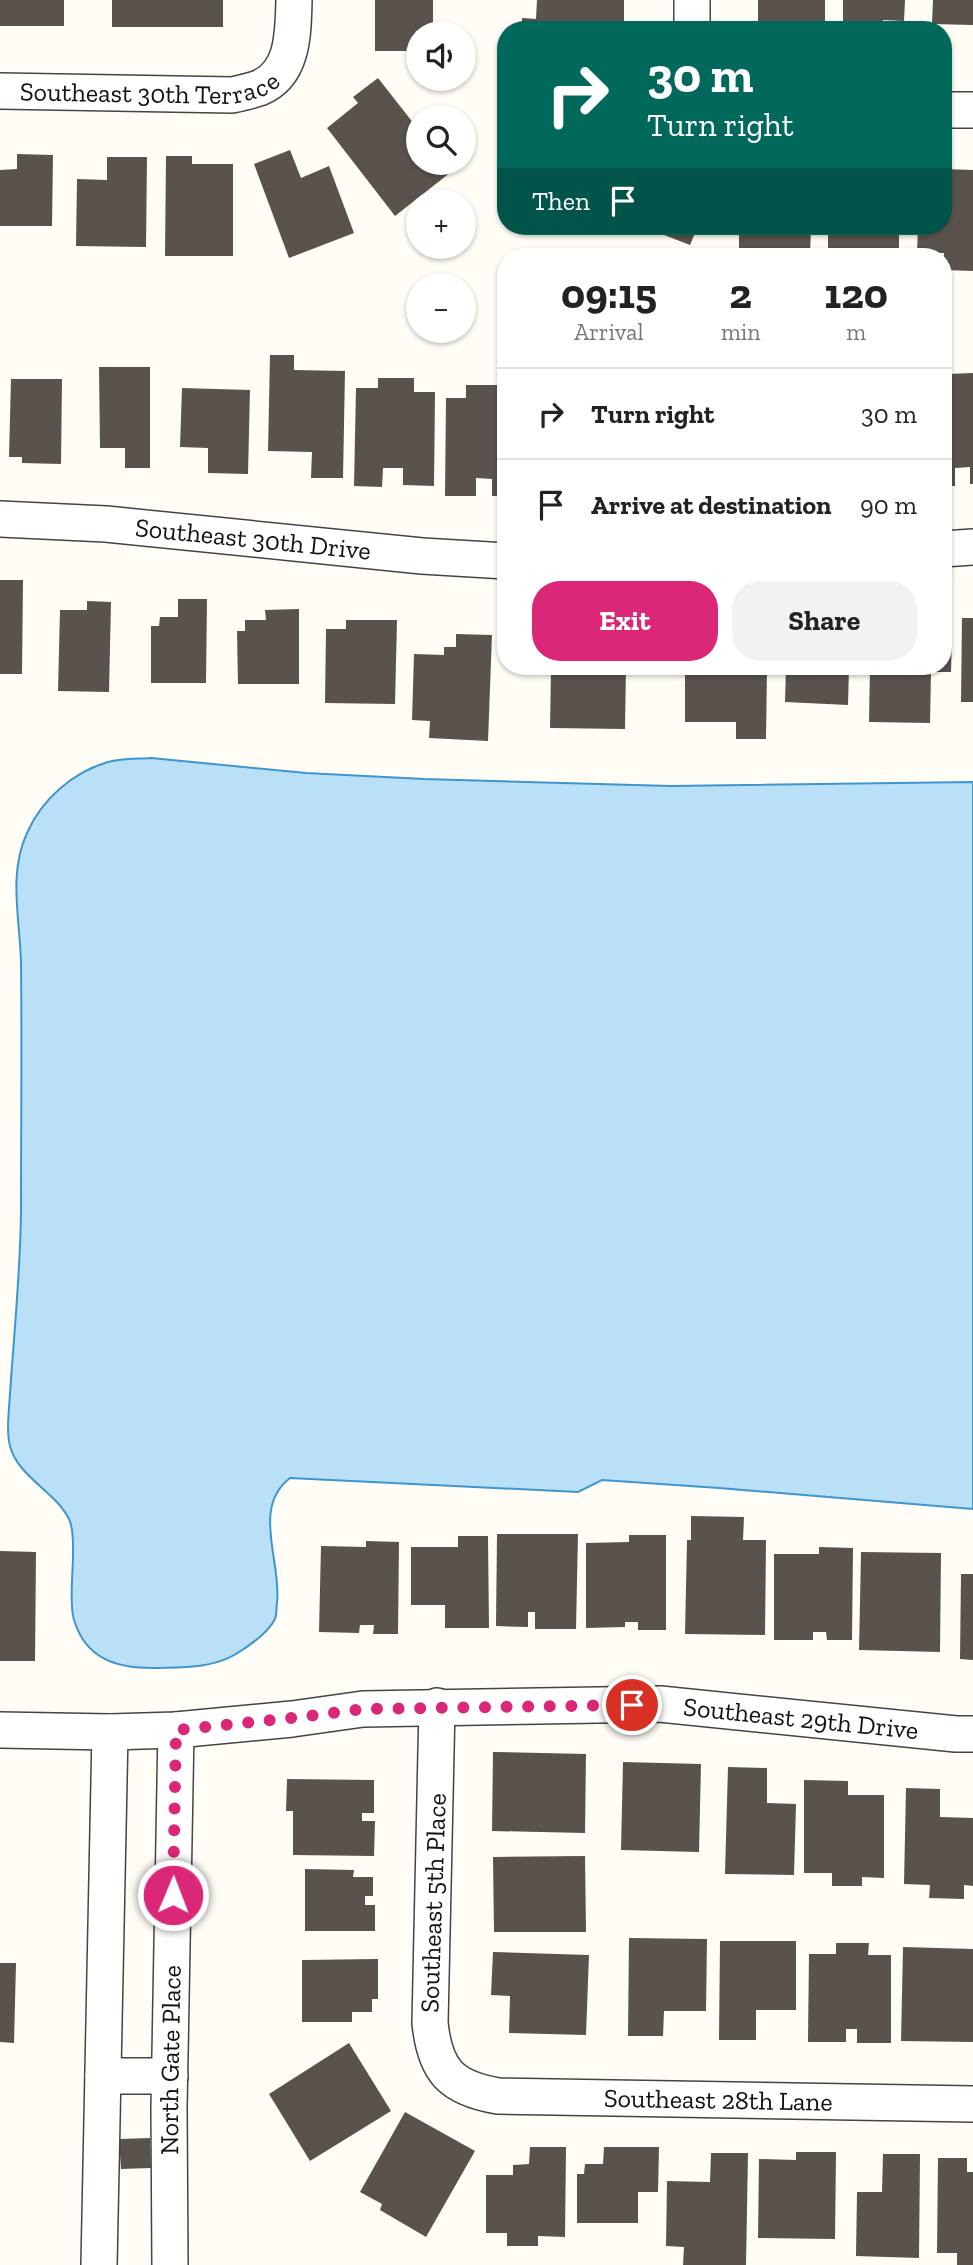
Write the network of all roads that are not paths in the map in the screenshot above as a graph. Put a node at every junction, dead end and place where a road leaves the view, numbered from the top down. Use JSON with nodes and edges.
{"nodes":[{"id":1,"x":294,"y":0,"type":"edge"},
{"id":2,"x":692,"y":0,"type":"edge"},
{"id":3,"x":692,"y":21,"type":"edge"},
{"id":4,"x":0,"y":91,"type":"edge"},
{"id":5,"x":952,"y":110,"type":"edge"},
{"id":6,"x":973,"y":110,"type":"edge"},
{"id":7,"x":0,"y":519,"type":"edge"},
{"id":8,"x":973,"y":547,"type":"edge"},
{"id":9,"x":952,"y":548,"type":"edge"},
{"id":10,"x":497,"y":560,"type":"edge"},
{"id":11,"x":437,"y":1706,"type":"junction"},
{"id":12,"x":0,"y":1730,"type":"edge"},
{"id":13,"x":176,"y":1730,"type":"junction"},
{"id":14,"x":110,"y":1732,"type":"junction"},
{"id":15,"x":973,"y":1734,"type":"edge"},
{"id":16,"x":170,"y":2076,"type":"junction"},
{"id":17,"x":103,"y":2077,"type":"junction"},
{"id":18,"x":464,"y":2088,"type":"joint"},
{"id":19,"x":973,"y":2104,"type":"edge"},
{"id":20,"x":99,"y":2265,"type":"edge"},
{"id":21,"x":170,"y":2265,"type":"edge"}],
"edges":[{"from":1,"to":4,"type":"street","name":"Southeast 30th Terrace"},
{"from":2,"to":3,"type":"street"},
{"from":5,"to":6,"type":"street"},
{"from":7,"to":10,"type":"street","name":"Southeast 30th Drive"},
{"from":8,"to":9,"type":"street"},
{"from":11,"to":13,"type":"street","name":"Southeast 29th Drive"},
{"from":11,"to":15,"type":"street","name":"Southeast 29th Drive"},
{"from":11,"to":18,"type":"street","name":"Southeast 5th Place"},
{"from":12,"to":14,"type":"street","name":"Southeast 29th Drive"},
{"from":13,"to":14,"type":"street","name":"Southeast 29th Drive"},
{"from":13,"to":16,"type":"street","name":"North Gate Place"},
{"from":14,"to":17,"type":"street"},
{"from":16,"to":17,"type":"street"},
{"from":16,"to":21,"type":"street","name":"North Gate Place"},
{"from":17,"to":20,"type":"street"},
{"from":18,"to":19,"type":"street","name":"Southeast 28th Lane"}]}
